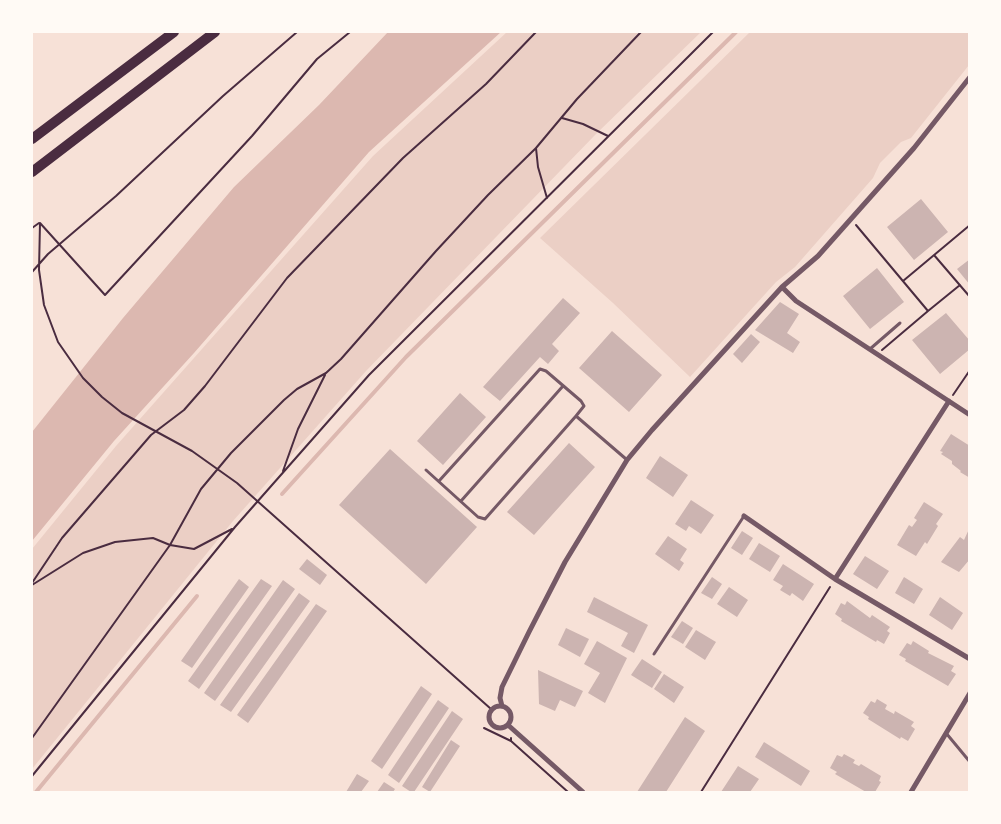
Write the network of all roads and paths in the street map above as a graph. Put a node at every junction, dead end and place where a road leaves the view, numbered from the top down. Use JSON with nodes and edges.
{"nodes":[{"id":1,"x":174,"y":32,"type":"edge"},
{"id":2,"x":215,"y":32,"type":"edge"},
{"id":3,"x":297,"y":32,"type":"edge"},
{"id":4,"x":350,"y":32,"type":"edge"},
{"id":5,"x":536,"y":32,"type":"edge"},
{"id":6,"x":641,"y":32,"type":"edge"},
{"id":7,"x":713,"y":32,"type":"edge"},
{"id":8,"x":969,"y":78,"type":"edge"},
{"id":9,"x":562,"y":118,"type":"junction"},
{"id":10,"x":608,"y":136,"type":"junction"},
{"id":11,"x":32,"y":139,"type":"edge"},
{"id":12,"x":536,"y":148,"type":"junction"},
{"id":13,"x":32,"y":172,"type":"edge"},
{"id":14,"x":547,"y":198,"type":"junction"},
{"id":15,"x":851,"y":218,"type":"junction"},
{"id":16,"x":40,"y":223,"type":"junction"},
{"id":17,"x":969,"y":225,"type":"edge"},
{"id":18,"x":32,"y":228,"type":"edge"},
{"id":19,"x":60,"y":244,"type":"junction"},
{"id":20,"x":934,"y":255,"type":"junction"},
{"id":21,"x":32,"y":272,"type":"edge"},
{"id":22,"x":903,"y":281,"type":"junction"},
{"id":23,"x":960,"y":285,"type":"junction"},
{"id":24,"x":782,"y":287,"type":"junction"},
{"id":25,"x":969,"y":297,"type":"edge"},
{"id":26,"x":928,"y":311,"type":"junction"},
{"id":27,"x":900,"y":323,"type":"dead end"},
{"id":28,"x":869,"y":350,"type":"junction"},
{"id":29,"x":876,"y":355,"type":"junction"},
{"id":30,"x":969,"y":370,"type":"edge"},
{"id":31,"x":326,"y":373,"type":"junction"},
{"id":32,"x":563,"y":386,"type":"junction"},
{"id":33,"x":949,"y":401,"type":"junction"},
{"id":34,"x":969,"y":415,"type":"edge"},
{"id":35,"x":576,"y":416,"type":"junction"},
{"id":36,"x":627,"y":460,"type":"junction"},
{"id":37,"x":426,"y":470,"type":"dead end"},
{"id":38,"x":282,"y":474,"type":"junction"},
{"id":39,"x":439,"y":481,"type":"junction"},
{"id":40,"x":257,"y":501,"type":"junction"},
{"id":41,"x":460,"y":501,"type":"junction"},
{"id":42,"x":744,"y":516,"type":"joint"},
{"id":43,"x":235,"y":527,"type":"junction"},
{"id":44,"x":170,"y":545,"type":"junction"},
{"id":45,"x":835,"y":579,"type":"junction"},
{"id":46,"x":32,"y":584,"type":"edge"},
{"id":47,"x":654,"y":654,"type":"dead end"},
{"id":48,"x":969,"y":659,"type":"edge"},
{"id":49,"x":969,"y":693,"type":"edge"},
{"id":50,"x":502,"y":706,"type":"junction"},
{"id":51,"x":491,"y":709,"type":"junction"},
{"id":52,"x":508,"y":725,"type":"junction"},
{"id":53,"x":484,"y":728,"type":"dead end"},
{"id":54,"x":946,"y":732,"type":"junction"},
{"id":55,"x":32,"y":738,"type":"edge"},
{"id":56,"x":511,"y":741,"type":"dead end"},
{"id":57,"x":969,"y":762,"type":"edge"},
{"id":58,"x":32,"y":776,"type":"edge"},
{"id":59,"x":583,"y":792,"type":"edge"},
{"id":60,"x":700,"y":792,"type":"edge"},
{"id":61,"x":911,"y":792,"type":"edge"}],
"edges":[{"from":1,"to":11,"type":"highway"},
{"from":2,"to":13,"type":"highway"},
{"from":3,"to":19,"type":"path"},
{"from":4,"to":19,"type":"path"},
{"from":5,"to":46,"type":"path"},
{"from":6,"to":9,"type":"path"},
{"from":7,"to":10,"type":"path"},
{"from":8,"to":15,"type":"street"},
{"from":9,"to":10,"type":"path"},
{"from":9,"to":12,"type":"path"},
{"from":10,"to":14,"type":"path"},
{"from":12,"to":14,"type":"path"},
{"from":12,"to":31,"type":"path"},
{"from":14,"to":38,"type":"path"},
{"from":15,"to":22,"type":"path"},
{"from":15,"to":24,"type":"street"},
{"from":16,"to":18,"type":"path"},
{"from":16,"to":19,"type":"path"},
{"from":16,"to":40,"type":"path"},
{"from":17,"to":20,"type":"path"},
{"from":19,"to":21,"type":"path"},
{"from":20,"to":22,"type":"path"},
{"from":20,"to":23,"type":"path"},
{"from":22,"to":26,"type":"path"},
{"from":23,"to":25,"type":"path"},
{"from":23,"to":26,"type":"path"},
{"from":24,"to":28,"type":"street"},
{"from":24,"to":36,"type":"street"},
{"from":26,"to":29,"type":"path"},
{"from":27,"to":28,"type":"lane"},
{"from":28,"to":29,"type":"street"},
{"from":29,"to":33,"type":"street"},
{"from":30,"to":33,"type":"path"},
{"from":31,"to":38,"type":"path"},
{"from":31,"to":44,"type":"path"},
{"from":32,"to":35,"type":"lane"},
{"from":32,"to":39,"type":"lane"},
{"from":32,"to":41,"type":"lane"},
{"from":33,"to":34,"type":"street"},
{"from":33,"to":45,"type":"street"},
{"from":35,"to":36,"type":"lane"},
{"from":35,"to":41,"type":"lane"},
{"from":36,"to":50,"type":"street"},
{"from":37,"to":39,"type":"lane"},
{"from":38,"to":40,"type":"path"},
{"from":39,"to":41,"type":"lane"},
{"from":40,"to":43,"type":"path"},
{"from":40,"to":51,"type":"path"},
{"from":42,"to":45,"type":"street"},
{"from":42,"to":47,"type":"lane"},
{"from":43,"to":44,"type":"path"},
{"from":43,"to":58,"type":"path"},
{"from":44,"to":46,"type":"path"},
{"from":44,"to":55,"type":"path"},
{"from":45,"to":48,"type":"street"},
{"from":45,"to":60,"type":"path"},
{"from":49,"to":54,"type":"street"},
{"from":50,"to":51,"type":"street"},
{"from":50,"to":52,"type":"street"},
{"from":51,"to":52,"type":"street"},
{"from":52,"to":59,"type":"street"},
{"from":53,"to":56,"type":"path"},
{"from":54,"to":57,"type":"lane"},
{"from":54,"to":61,"type":"street"}]}
